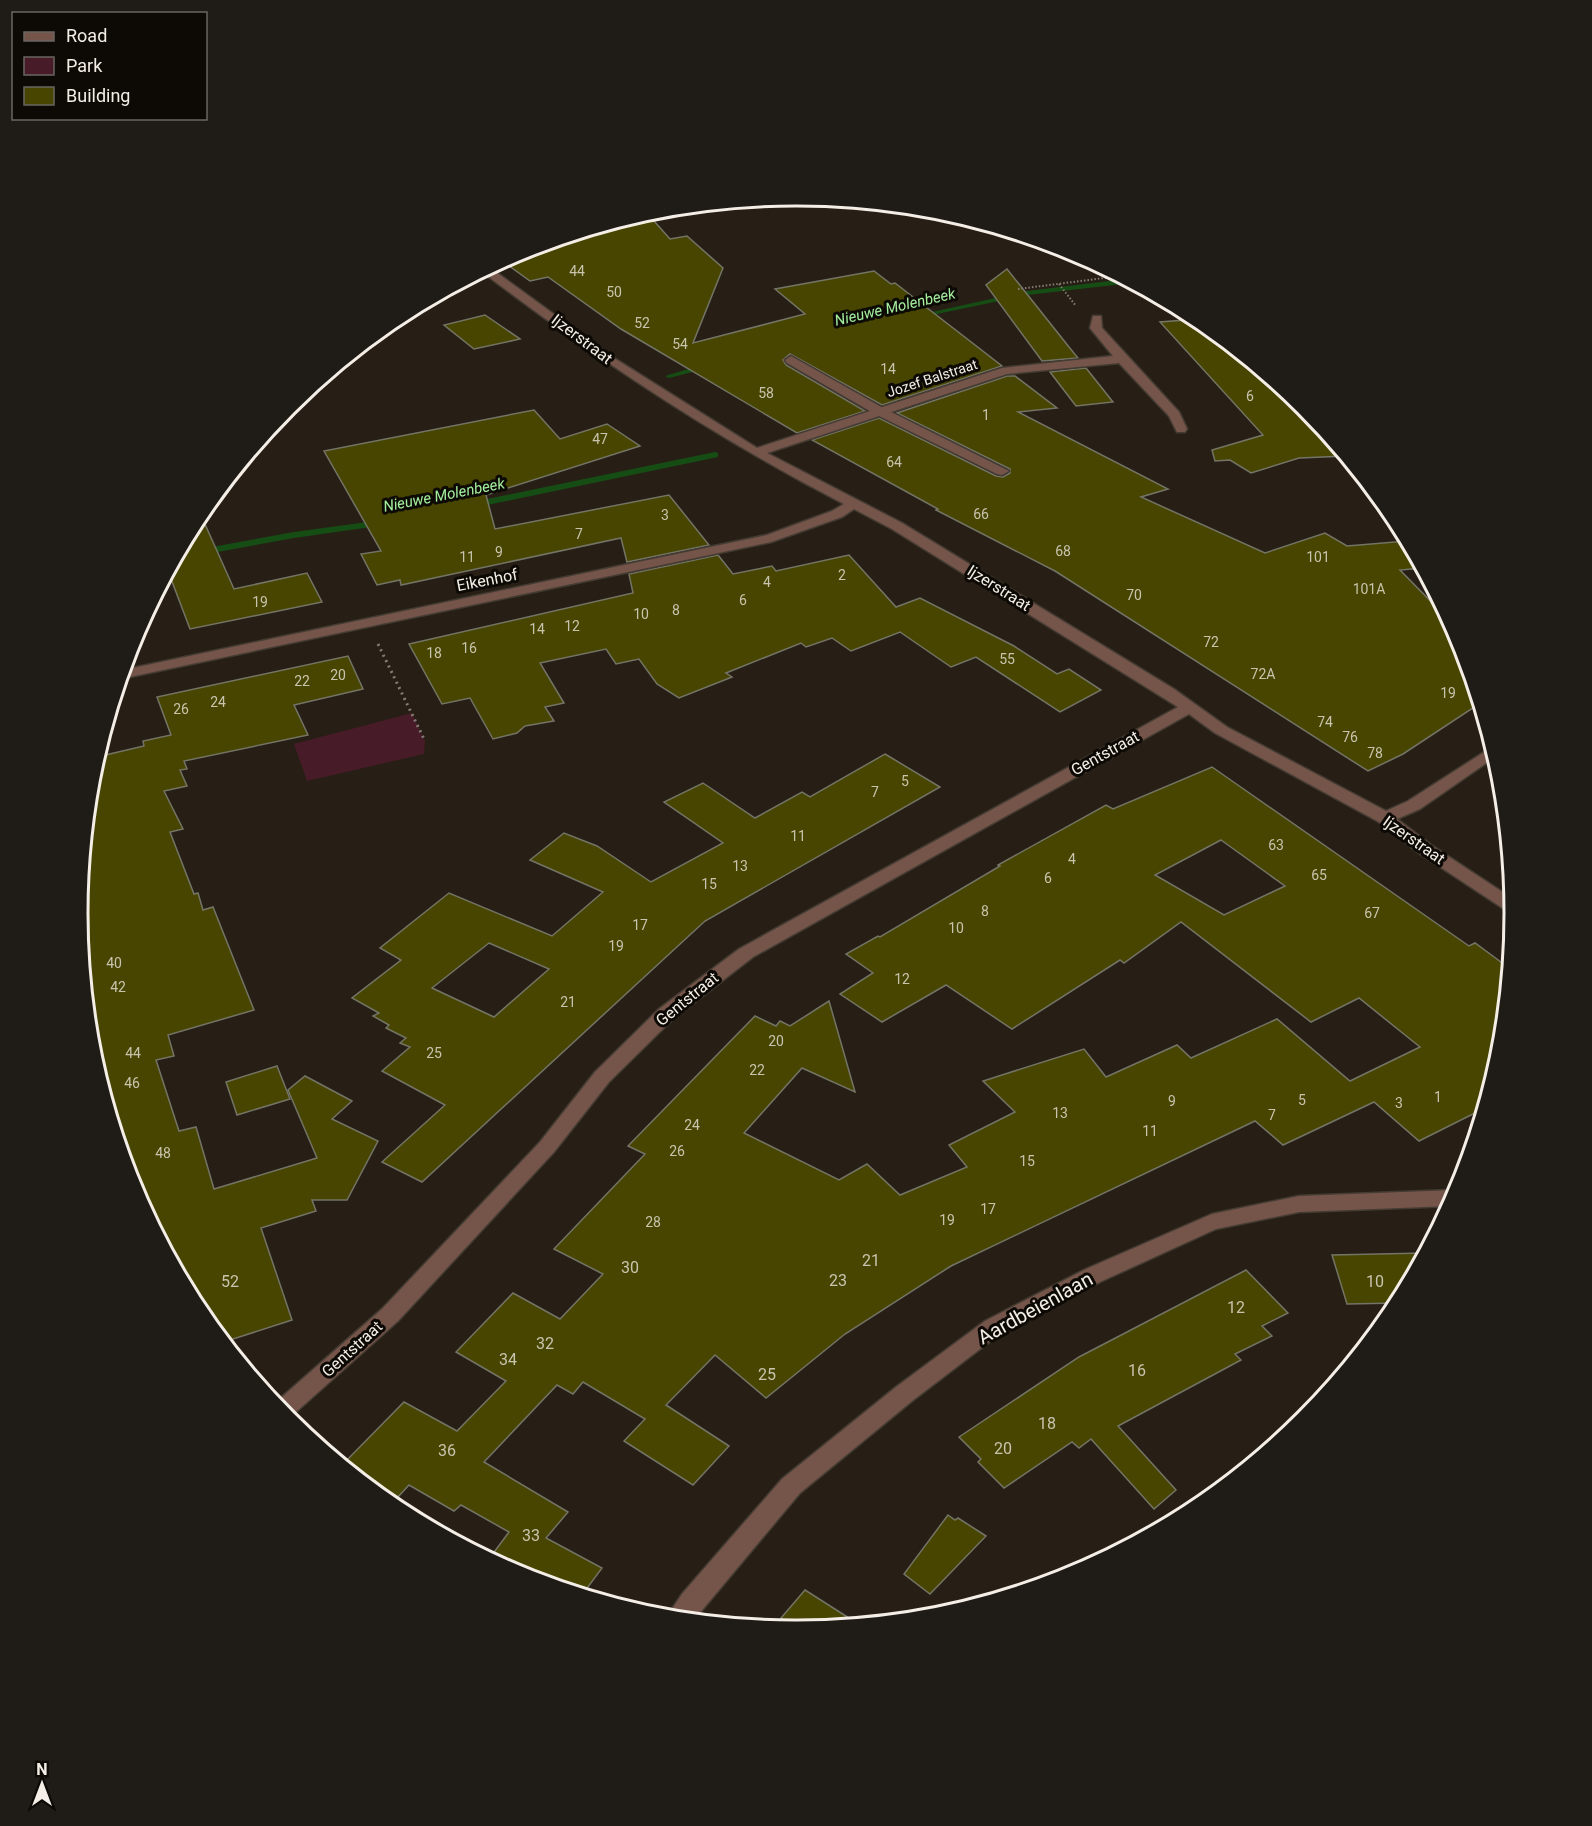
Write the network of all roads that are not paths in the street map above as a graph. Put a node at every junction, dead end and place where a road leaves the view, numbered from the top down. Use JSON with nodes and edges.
{"nodes":[{"id":1,"x":492,"y":274,"type":"edge"},
{"id":2,"x":1097,"y":318,"type":"dead end"},
{"id":3,"x":1122,"y":359,"type":"junction"},
{"id":4,"x":791,"y":360,"type":"dead end"},
{"id":5,"x":879,"y":411,"type":"junction"},
{"id":6,"x":1181,"y":429,"type":"dead end"},
{"id":7,"x":757,"y":452,"type":"junction"},
{"id":8,"x":1002,"y":471,"type":"dead end"},
{"id":9,"x":854,"y":504,"type":"junction"},
{"id":10,"x":131,"y":673,"type":"edge"},
{"id":11,"x":1188,"y":708,"type":"junction"},
{"id":12,"x":1486,"y":757,"type":"edge"},
{"id":13,"x":1385,"y":818,"type":"junction"},
{"id":14,"x":1504,"y":902,"type":"edge"},
{"id":15,"x":1443,"y":1198,"type":"edge"},
{"id":16,"x":289,"y":1405,"type":"edge"},
{"id":17,"x":685,"y":1611,"type":"edge"}],
"edges":[{"from":1,"to":7,"type":"street","name":"Ijzerstraat"},
{"from":2,"to":3,"type":"street"},
{"from":3,"to":5,"type":"street","name":"Jozef Balstraat"},
{"from":3,"to":6,"type":"street"},
{"from":4,"to":5,"type":"street"},
{"from":5,"to":7,"type":"street","name":"Jozef Balstraat"},
{"from":5,"to":8,"type":"street"},
{"from":7,"to":9,"type":"street","name":"Ijzerstraat"},
{"from":9,"to":10,"type":"street","name":"Eikenhof"},
{"from":9,"to":11,"type":"street","name":"Ijzerstraat"},
{"from":11,"to":13,"type":"street","name":"Ijzerstraat"},
{"from":11,"to":16,"type":"street","name":"Gentstraat"},
{"from":12,"to":13,"type":"street"},
{"from":13,"to":14,"type":"street","name":"Ijzerstraat"},
{"from":15,"to":17,"type":"street","name":"Aardbeienlaan"}]}
